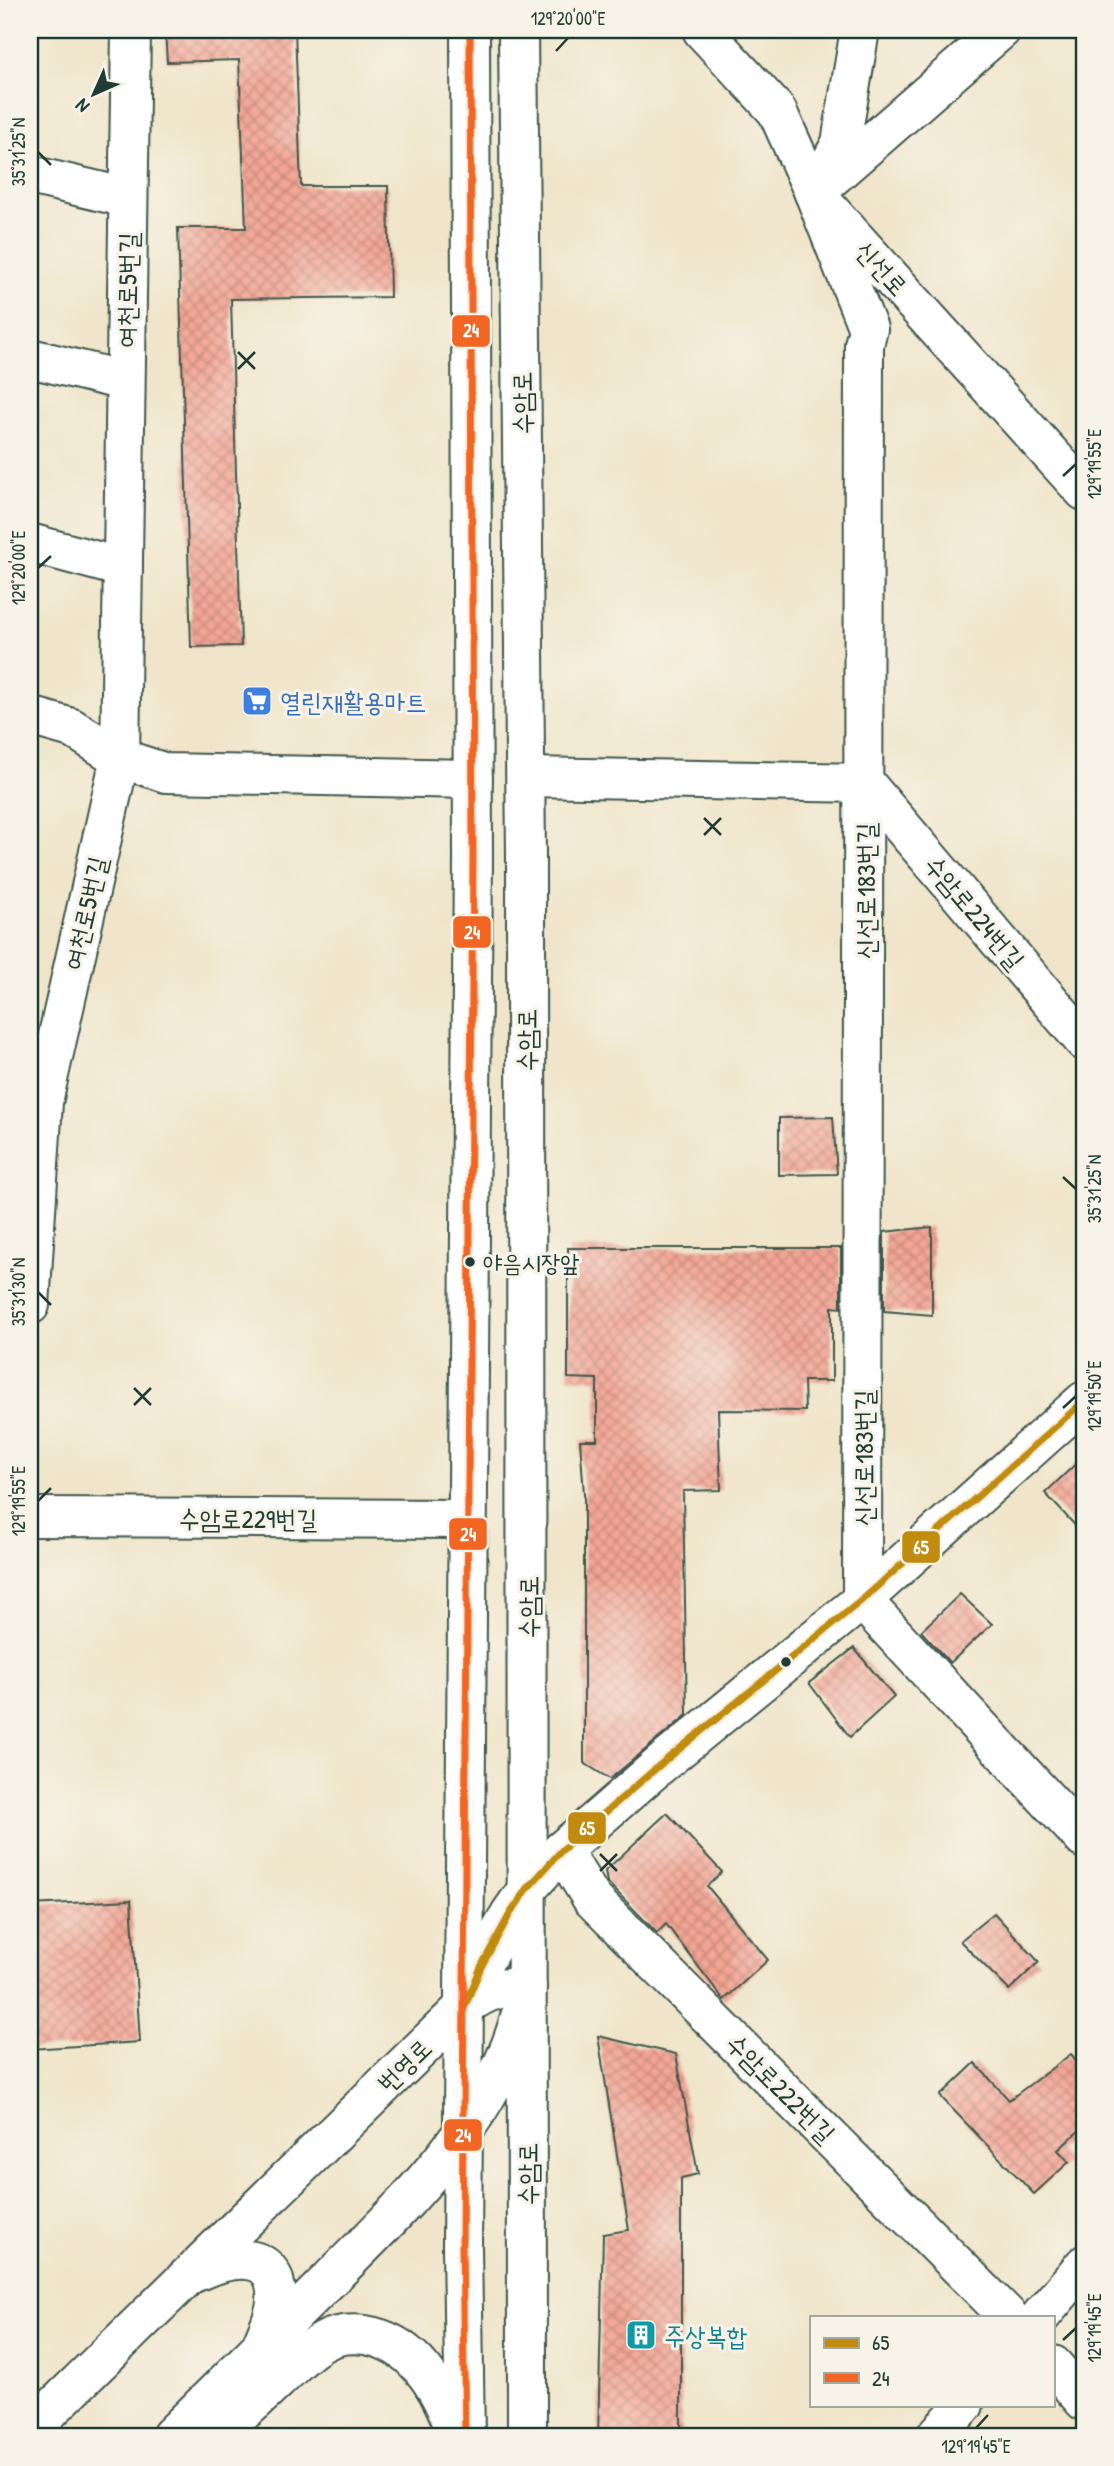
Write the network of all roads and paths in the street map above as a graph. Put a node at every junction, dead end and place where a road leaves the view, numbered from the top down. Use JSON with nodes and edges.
{"nodes":[{"id":1,"x":131,"y":30,"type":"edge"},
{"id":2,"x":470,"y":30,"type":"edge"},
{"id":3,"x":518,"y":30,"type":"edge"},
{"id":4,"x":702,"y":30,"type":"edge"},
{"id":5,"x":860,"y":30,"type":"edge"},
{"id":6,"x":1001,"y":30,"type":"edge"},
{"id":7,"x":30,"y":175,"type":"edge"},
{"id":8,"x":814,"y":193,"type":"junction"},
{"id":9,"x":128,"y":198,"type":"junction"},
{"id":10,"x":30,"y":358,"type":"edge"},
{"id":11,"x":125,"y":381,"type":"junction"},
{"id":12,"x":1084,"y":491,"type":"edge"},
{"id":13,"x":30,"y":543,"type":"edge"},
{"id":14,"x":123,"y":568,"type":"junction"},
{"id":15,"x":30,"y":716,"type":"edge"},
{"id":16,"x":120,"y":758,"type":"junction"},
{"id":17,"x":526,"y":777,"type":"junction"},
{"id":18,"x":472,"y":779,"type":"junction"},
{"id":19,"x":865,"y":783,"type":"junction"},
{"id":20,"x":1084,"y":1041,"type":"edge"},
{"id":21,"x":40,"y":1068,"type":"edge"},
{"id":22,"x":30,"y":1305,"type":"edge"},
{"id":23,"x":1084,"y":1401,"type":"edge"},
{"id":24,"x":30,"y":1517,"type":"edge"},
{"id":25,"x":467,"y":1519,"type":"junction"},
{"id":26,"x":862,"y":1600,"type":"junction"},
{"id":27,"x":1084,"y":1839,"type":"edge"},
{"id":28,"x":562,"y":1850,"type":"junction"},
{"id":29,"x":528,"y":1888,"type":"junction"},
{"id":30,"x":527,"y":1987,"type":"junction"},
{"id":31,"x":465,"y":2006,"type":"junction"},
{"id":32,"x":463,"y":2133,"type":"junction"},
{"id":33,"x":1084,"y":2264,"type":"edge"},
{"id":34,"x":189,"y":2275,"type":"junction"},
{"id":35,"x":1008,"y":2316,"type":"edge"},
{"id":36,"x":1041,"y":2316,"type":"edge"},
{"id":37,"x":260,"y":2349,"type":"junction"},
{"id":38,"x":1054,"y":2366,"type":"edge"},
{"id":39,"x":1084,"y":2401,"type":"edge"},
{"id":40,"x":963,"y":2406,"type":"edge"},
{"id":41,"x":30,"y":2430,"type":"edge"},
{"id":42,"x":172,"y":2436,"type":"edge"},
{"id":43,"x":213,"y":2436,"type":"edge"},
{"id":44,"x":457,"y":2436,"type":"edge"},
{"id":45,"x":465,"y":2436,"type":"edge"},
{"id":46,"x":527,"y":2436,"type":"edge"},
{"id":47,"x":936,"y":2436,"type":"edge"}],
"edges":[{"from":1,"to":9,"type":"main road","name":"여천로5번길"},
{"from":2,"to":18,"type":"main road","name":"수암로"},
{"from":3,"to":17,"type":"main road","name":"수암로"},
{"from":4,"to":8,"type":"main road","name":"신선로"},
{"from":5,"to":8,"type":"main road"},
{"from":6,"to":8,"type":"main road"},
{"from":7,"to":9,"type":"main road","name":"여천로5번길"},
{"from":8,"to":12,"type":"main road","name":"신선로"},
{"from":8,"to":19,"type":"main road","name":"신선로183번길"},
{"from":9,"to":11,"type":"main road","name":"여천로5번길"},
{"from":10,"to":11,"type":"main road","name":"여천로5번길"},
{"from":11,"to":14,"type":"main road","name":"여천로5번길"},
{"from":13,"to":14,"type":"main road"},
{"from":14,"to":16,"type":"main road","name":"여천로5번길"},
{"from":15,"to":16,"type":"main road"},
{"from":16,"to":18,"type":"main road"},
{"from":16,"to":21,"type":"main road","name":"여천로5번길"},
{"from":17,"to":19,"type":"main road"},
{"from":17,"to":29,"type":"main road","name":"수암로"},
{"from":18,"to":25,"type":"main road","name":"수암로"},
{"from":19,"to":20,"type":"main road","name":"수암로224번길"},
{"from":19,"to":26,"type":"main road","name":"신선로183번길"},
{"from":21,"to":22,"type":"main road","name":"여천로5번길"},
{"from":23,"to":26,"type":"main road"},
{"from":24,"to":25,"type":"main road","name":"수암로229번길"},
{"from":25,"to":31,"type":"main road","name":"수암로"},
{"from":26,"to":27,"type":"main road"},
{"from":26,"to":28,"type":"main road"},
{"from":28,"to":29,"type":"main road"},
{"from":28,"to":35,"type":"main road","name":"수암로222번길"},
{"from":29,"to":30,"type":"main road","name":"수암로"},
{"from":29,"to":31,"type":"main road"},
{"from":30,"to":31,"type":"main road","name":"번영로"},
{"from":30,"to":32,"type":"main road"},
{"from":30,"to":46,"type":"main road","name":"수암로"},
{"from":31,"to":32,"type":"main road","name":"수암로"},
{"from":31,"to":34,"type":"main road","name":"번영로"},
{"from":32,"to":37,"type":"main road"},
{"from":32,"to":45,"type":"main road","name":"수암로"},
{"from":33,"to":36,"type":"main road"},
{"from":34,"to":37,"type":"main road"},
{"from":34,"to":41,"type":"main road","name":"번영로"},
{"from":37,"to":42,"type":"main road"},
{"from":38,"to":39,"type":"main road"},
{"from":40,"to":47,"type":"main road"},
{"from":43,"to":44,"type":"main road"}]}
